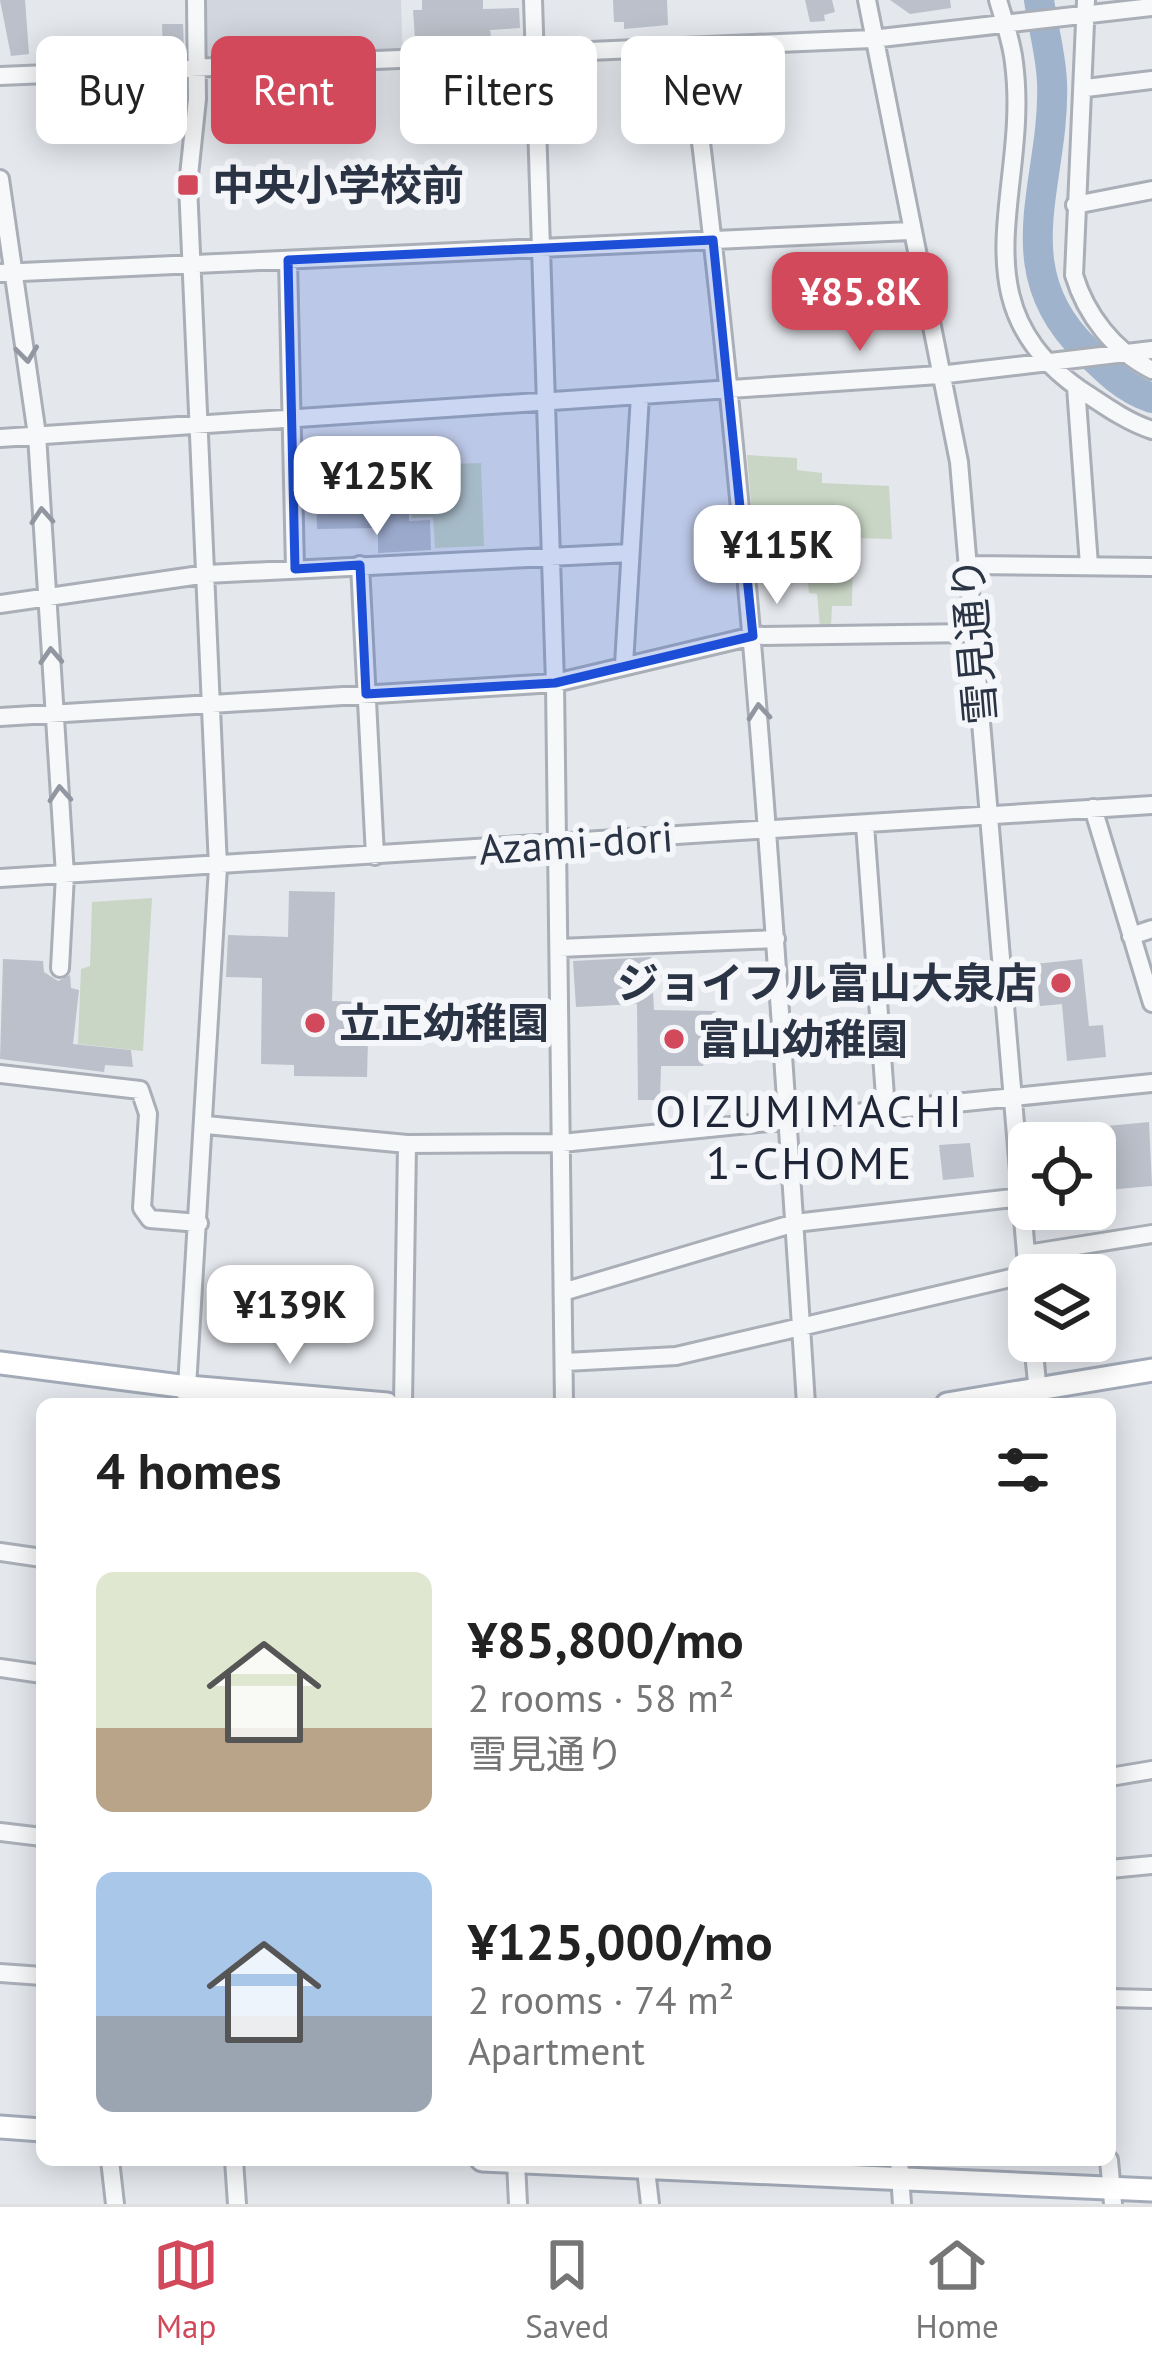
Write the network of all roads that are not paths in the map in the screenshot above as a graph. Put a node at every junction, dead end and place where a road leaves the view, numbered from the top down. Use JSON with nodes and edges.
{"nodes":[{"id":1,"x":196,"y":0,"type":"edge"},
{"id":2,"x":532,"y":0,"type":"edge"},
{"id":3,"x":867,"y":0,"type":"edge"},
{"id":4,"x":998,"y":0,"type":"edge"},
{"id":5,"x":1152,"y":7,"type":"edge"},
{"id":6,"x":1080,"y":11,"type":"edge"},
{"id":7,"x":1012,"y":26,"type":"junction"},
{"id":8,"x":533,"y":36,"type":"edge"},
{"id":9,"x":872,"y":39,"type":"junction"},
{"id":10,"x":785,"y":43,"type":"edge"},
{"id":11,"x":400,"y":60,"type":"edge"},
{"id":12,"x":197,"y":70,"type":"junction"},
{"id":13,"x":0,"y":76,"type":"edge"},
{"id":14,"x":1152,"y":80,"type":"edge"},
{"id":15,"x":1086,"y":88,"type":"junction"},
{"id":16,"x":537,"y":144,"type":"edge"},
{"id":17,"x":701,"y":144,"type":"edge"},
{"id":18,"x":0,"y":179,"type":"edge"},
{"id":19,"x":1152,"y":190,"type":"edge"},
{"id":20,"x":1075,"y":205,"type":"junction"},
{"id":21,"x":910,"y":231,"type":"junction"},
{"id":22,"x":713,"y":240,"type":"junction"},
{"id":23,"x":540,"y":248,"type":"junction"},
{"id":24,"x":288,"y":260,"type":"junction"},
{"id":25,"x":190,"y":264,"type":"junction"},
{"id":26,"x":9,"y":273,"type":"edge"},
{"id":27,"x":1152,"y":350,"type":"edge"},
{"id":28,"x":1125,"y":355,"type":"junction"},
{"id":29,"x":1048,"y":365,"type":"junction"},
{"id":30,"x":1152,"y":370,"type":"edge"},
{"id":31,"x":939,"y":375,"type":"junction"},
{"id":32,"x":1076,"y":387,"type":"junction"},
{"id":33,"x":731,"y":389,"type":"junction"},
{"id":34,"x":640,"y":395,"type":"junction"},
{"id":35,"x":544,"y":400,"type":"junction"},
{"id":36,"x":291,"y":416,"type":"junction"},
{"id":37,"x":201,"y":421,"type":"junction"},
{"id":38,"x":1152,"y":430,"type":"edge"},
{"id":39,"x":37,"y":435,"type":"junction"},
{"id":40,"x":0,"y":438,"type":"edge"},
{"id":41,"x":630,"y":553,"type":"junction"},
{"id":42,"x":550,"y":554,"type":"junction"},
{"id":43,"x":360,"y":565,"type":"junction"},
{"id":44,"x":968,"y":565,"type":"junction"},
{"id":45,"x":1089,"y":565,"type":"junction"},
{"id":46,"x":1152,"y":567,"type":"edge"},
{"id":47,"x":295,"y":569,"type":"junction"},
{"id":48,"x":207,"y":574,"type":"junction"},
{"id":49,"x":48,"y":597,"type":"junction"},
{"id":50,"x":0,"y":604,"type":"edge"},
{"id":51,"x":972,"y":633,"type":"junction"},
{"id":52,"x":753,"y":636,"type":"junction"},
{"id":53,"x":624,"y":665,"type":"junction"},
{"id":54,"x":555,"y":683,"type":"junction"},
{"id":55,"x":366,"y":694,"type":"junction"},
{"id":56,"x":212,"y":705,"type":"junction"},
{"id":57,"x":55,"y":714,"type":"junction"},
{"id":58,"x":0,"y":717,"type":"edge"},
{"id":59,"x":1152,"y":805,"type":"edge"},
{"id":60,"x":1093,"y":808,"type":"junction"},
{"id":61,"x":988,"y":814,"type":"junction"},
{"id":62,"x":865,"y":825,"type":"junction"},
{"id":63,"x":769,"y":829,"type":"junction"},
{"id":64,"x":558,"y":845,"type":"junction"},
{"id":65,"x":375,"y":856,"type":"junction"},
{"id":66,"x":218,"y":867,"type":"junction"},
{"id":67,"x":65,"y":875,"type":"junction"},
{"id":68,"x":0,"y":878,"type":"edge"},
{"id":69,"x":1152,"y":929,"type":"edge"},
{"id":70,"x":1131,"y":936,"type":"junction"},
{"id":71,"x":776,"y":939,"type":"junction"},
{"id":72,"x":559,"y":948,"type":"junction"},
{"id":73,"x":60,"y":968,"type":"dead end"},
{"id":74,"x":1152,"y":1004,"type":"edge"},
{"id":75,"x":0,"y":1074,"type":"edge"},
{"id":76,"x":1152,"y":1082,"type":"edge"},
{"id":77,"x":1013,"y":1097,"type":"junction"},
{"id":78,"x":886,"y":1110,"type":"junction"},
{"id":79,"x":788,"y":1120,"type":"junction"},
{"id":80,"x":1015,"y":1122,"type":"edge"},
{"id":81,"x":206,"y":1125,"type":"junction"},
{"id":82,"x":562,"y":1143,"type":"junction"},
{"id":83,"x":406,"y":1144,"type":"junction"},
{"id":84,"x":1008,"y":1198,"type":"edge"},
{"id":85,"x":199,"y":1222,"type":"junction"},
{"id":86,"x":794,"y":1223,"type":"junction"},
{"id":87,"x":1024,"y":1230,"type":"edge"},
{"id":88,"x":1152,"y":1234,"type":"edge"},
{"id":89,"x":1027,"y":1254,"type":"joint"},
{"id":90,"x":1008,"y":1285,"type":"edge"},
{"id":91,"x":566,"y":1292,"type":"junction"},
{"id":92,"x":801,"y":1326,"type":"junction"},
{"id":93,"x":566,"y":1362,"type":"junction"},
{"id":94,"x":1036,"y":1362,"type":"edge"},
{"id":95,"x":0,"y":1363,"type":"edge"},
{"id":96,"x":1152,"y":1370,"type":"edge"},
{"id":97,"x":187,"y":1396,"type":"edge"},
{"id":98,"x":1038,"y":1396,"type":"edge"},
{"id":99,"x":237,"y":1398,"type":"edge"},
{"id":100,"x":403,"y":1398,"type":"edge"},
{"id":101,"x":564,"y":1398,"type":"edge"},
{"id":102,"x":806,"y":1398,"type":"edge"},
{"id":103,"x":0,"y":1552,"type":"edge"},
{"id":104,"x":36,"y":1557,"type":"edge"},
{"id":105,"x":0,"y":1668,"type":"edge"},
{"id":106,"x":36,"y":1673,"type":"edge"},
{"id":107,"x":1152,"y":1770,"type":"edge"},
{"id":108,"x":1116,"y":1776,"type":"edge"},
{"id":109,"x":0,"y":1832,"type":"edge"},
{"id":110,"x":36,"y":1836,"type":"edge"},
{"id":111,"x":1152,"y":1865,"type":"edge"},
{"id":112,"x":1116,"y":1868,"type":"edge"},
{"id":113,"x":0,"y":1972,"type":"edge"},
{"id":114,"x":36,"y":1975,"type":"edge"},
{"id":115,"x":1116,"y":1998,"type":"edge"},
{"id":116,"x":1152,"y":2000,"type":"edge"},
{"id":117,"x":0,"y":2127,"type":"edge"},
{"id":118,"x":36,"y":2130,"type":"edge"},
{"id":119,"x":111,"y":2166,"type":"edge"},
{"id":120,"x":234,"y":2166,"type":"edge"},
{"id":121,"x":516,"y":2166,"type":"edge"},
{"id":122,"x":645,"y":2166,"type":"edge"},
{"id":123,"x":730,"y":2166,"type":"edge"},
{"id":124,"x":1110,"y":2166,"type":"edge"},
{"id":125,"x":901,"y":2170,"type":"edge"},
{"id":126,"x":1152,"y":2190,"type":"edge"},
{"id":127,"x":1112,"y":2196,"type":"edge"},
{"id":128,"x":115,"y":2204,"type":"edge"},
{"id":129,"x":237,"y":2204,"type":"edge"},
{"id":130,"x":518,"y":2204,"type":"edge"},
{"id":131,"x":650,"y":2204,"type":"edge"},
{"id":132,"x":902,"y":2204,"type":"edge"}],
"edges":[{"from":1,"to":12,"type":"street"},
{"from":2,"to":8,"type":"street"},
{"from":3,"to":9,"type":"street","name":"雪見通り"},
{"from":4,"to":7,"type":"street"},
{"from":5,"to":6,"type":"street"},
{"from":6,"to":7,"type":"street"},
{"from":6,"to":15,"type":"street"},
{"from":7,"to":9,"type":"street"},
{"from":7,"to":29,"type":"street"},
{"from":9,"to":10,"type":"street"},
{"from":9,"to":21,"type":"street","name":"雪見通り"},
{"from":11,"to":12,"type":"street"},
{"from":12,"to":13,"type":"street"},
{"from":12,"to":25,"type":"street"},
{"from":14,"to":15,"type":"street"},
{"from":15,"to":20,"type":"street"},
{"from":16,"to":23,"type":"street"},
{"from":17,"to":22,"type":"street"},
{"from":18,"to":26,"type":"street"},
{"from":19,"to":20,"type":"street"},
{"from":20,"to":28,"type":"street"},
{"from":21,"to":22,"type":"street"},
{"from":21,"to":31,"type":"street","name":"雪見通り"},
{"from":22,"to":23,"type":"street"},
{"from":22,"to":33,"type":"street"},
{"from":23,"to":24,"type":"street"},
{"from":23,"to":35,"type":"street"},
{"from":24,"to":25,"type":"street"},
{"from":24,"to":36,"type":"street"},
{"from":25,"to":26,"type":"street"},
{"from":25,"to":37,"type":"street"},
{"from":26,"to":39,"type":"street","one_way":true},
{"from":27,"to":28,"type":"street"},
{"from":28,"to":29,"type":"street"},
{"from":28,"to":30,"type":"street"},
{"from":29,"to":31,"type":"street"},
{"from":29,"to":32,"type":"street"},
{"from":31,"to":33,"type":"street"},
{"from":31,"to":44,"type":"street","name":"雪見通り"},
{"from":32,"to":38,"type":"street"},
{"from":32,"to":45,"type":"street"},
{"from":33,"to":34,"type":"street"},
{"from":33,"to":52,"type":"street"},
{"from":34,"to":35,"type":"street"},
{"from":34,"to":41,"type":"street"},
{"from":35,"to":36,"type":"street"},
{"from":35,"to":42,"type":"street"},
{"from":36,"to":37,"type":"street"},
{"from":36,"to":47,"type":"street"},
{"from":37,"to":39,"type":"street"},
{"from":37,"to":48,"type":"street"},
{"from":39,"to":40,"type":"street"},
{"from":49,"to":39,"type":"street","one_way":true},
{"from":41,"to":42,"type":"street"},
{"from":41,"to":53,"type":"street"},
{"from":42,"to":43,"type":"street"},
{"from":42,"to":54,"type":"street"},
{"from":43,"to":47,"type":"street"},
{"from":43,"to":55,"type":"street"},
{"from":44,"to":45,"type":"street"},
{"from":44,"to":51,"type":"street","name":"雪見通り"},
{"from":45,"to":46,"type":"street"},
{"from":47,"to":48,"type":"street"},
{"from":48,"to":49,"type":"street"},
{"from":48,"to":56,"type":"street"},
{"from":49,"to":50,"type":"street"},
{"from":57,"to":49,"type":"street","one_way":true},
{"from":51,"to":52,"type":"street"},
{"from":51,"to":61,"type":"street","name":"雪見通り"},
{"from":52,"to":53,"type":"street"},
{"from":63,"to":52,"type":"street","one_way":true},
{"from":53,"to":54,"type":"street"},
{"from":54,"to":55,"type":"street"},
{"from":54,"to":64,"type":"street"},
{"from":55,"to":56,"type":"street"},
{"from":55,"to":65,"type":"street"},
{"from":56,"to":57,"type":"street"},
{"from":56,"to":66,"type":"street"},
{"from":57,"to":58,"type":"street"},
{"from":67,"to":57,"type":"street","one_way":true},
{"from":59,"to":60,"type":"street","name":"Azami-dori"},
{"from":60,"to":61,"type":"street","name":"Azami-dori"},
{"from":60,"to":70,"type":"street"},
{"from":61,"to":62,"type":"street","name":"Azami-dori"},
{"from":61,"to":77,"type":"street","name":"雪見通り"},
{"from":62,"to":63,"type":"street","name":"Azami-dori"},
{"from":62,"to":78,"type":"street"},
{"from":63,"to":64,"type":"street","name":"Azami-dori"},
{"from":63,"to":71,"type":"street"},
{"from":64,"to":65,"type":"street","name":"Azami-dori"},
{"from":64,"to":72,"type":"street"},
{"from":65,"to":66,"type":"street","name":"Azami-dori"},
{"from":66,"to":67,"type":"street","name":"Azami-dori"},
{"from":66,"to":81,"type":"street"},
{"from":67,"to":68,"type":"street","name":"Azami-dori"},
{"from":67,"to":73,"type":"street"},
{"from":69,"to":70,"type":"street"},
{"from":70,"to":74,"type":"street"},
{"from":71,"to":72,"type":"street"},
{"from":71,"to":79,"type":"street"},
{"from":72,"to":82,"type":"street"},
{"from":75,"to":85,"type":"street"},
{"from":76,"to":77,"type":"street"},
{"from":77,"to":78,"type":"street"},
{"from":77,"to":80,"type":"street","name":"雪見通り"},
{"from":78,"to":79,"type":"street"},
{"from":79,"to":82,"type":"street"},
{"from":79,"to":86,"type":"street"},
{"from":81,"to":83,"type":"street"},
{"from":81,"to":85,"type":"street"},
{"from":82,"to":83,"type":"street"},
{"from":82,"to":91,"type":"street"},
{"from":83,"to":100,"type":"street"},
{"from":84,"to":86,"type":"street"},
{"from":85,"to":97,"type":"street"},
{"from":86,"to":91,"type":"street"},
{"from":86,"to":92,"type":"street"},
{"from":87,"to":89,"type":"street","name":"雪見通り"},
{"from":88,"to":89,"type":"street"},
{"from":90,"to":92,"type":"street"},
{"from":91,"to":93,"type":"street"},
{"from":92,"to":93,"type":"street"},
{"from":92,"to":102,"type":"street"},
{"from":93,"to":101,"type":"street"},
{"from":94,"to":98,"type":"street"},
{"from":95,"to":97,"type":"main road"},
{"from":96,"to":98,"type":"main road"},
{"from":97,"to":99,"type":"main road"},
{"from":103,"to":104,"type":"street"},
{"from":105,"to":106,"type":"street"},
{"from":107,"to":108,"type":"street"},
{"from":109,"to":110,"type":"street"},
{"from":111,"to":112,"type":"street"},
{"from":113,"to":114,"type":"street"},
{"from":115,"to":116,"type":"street"},
{"from":117,"to":118,"type":"main road"},
{"from":119,"to":128,"type":"street"},
{"from":120,"to":129,"type":"street"},
{"from":121,"to":130,"type":"street"},
{"from":122,"to":131,"type":"street"},
{"from":123,"to":125,"type":"main road"},
{"from":124,"to":127,"type":"street"},
{"from":125,"to":127,"type":"main road"},
{"from":125,"to":132,"type":"street"},
{"from":126,"to":127,"type":"main road"}]}
